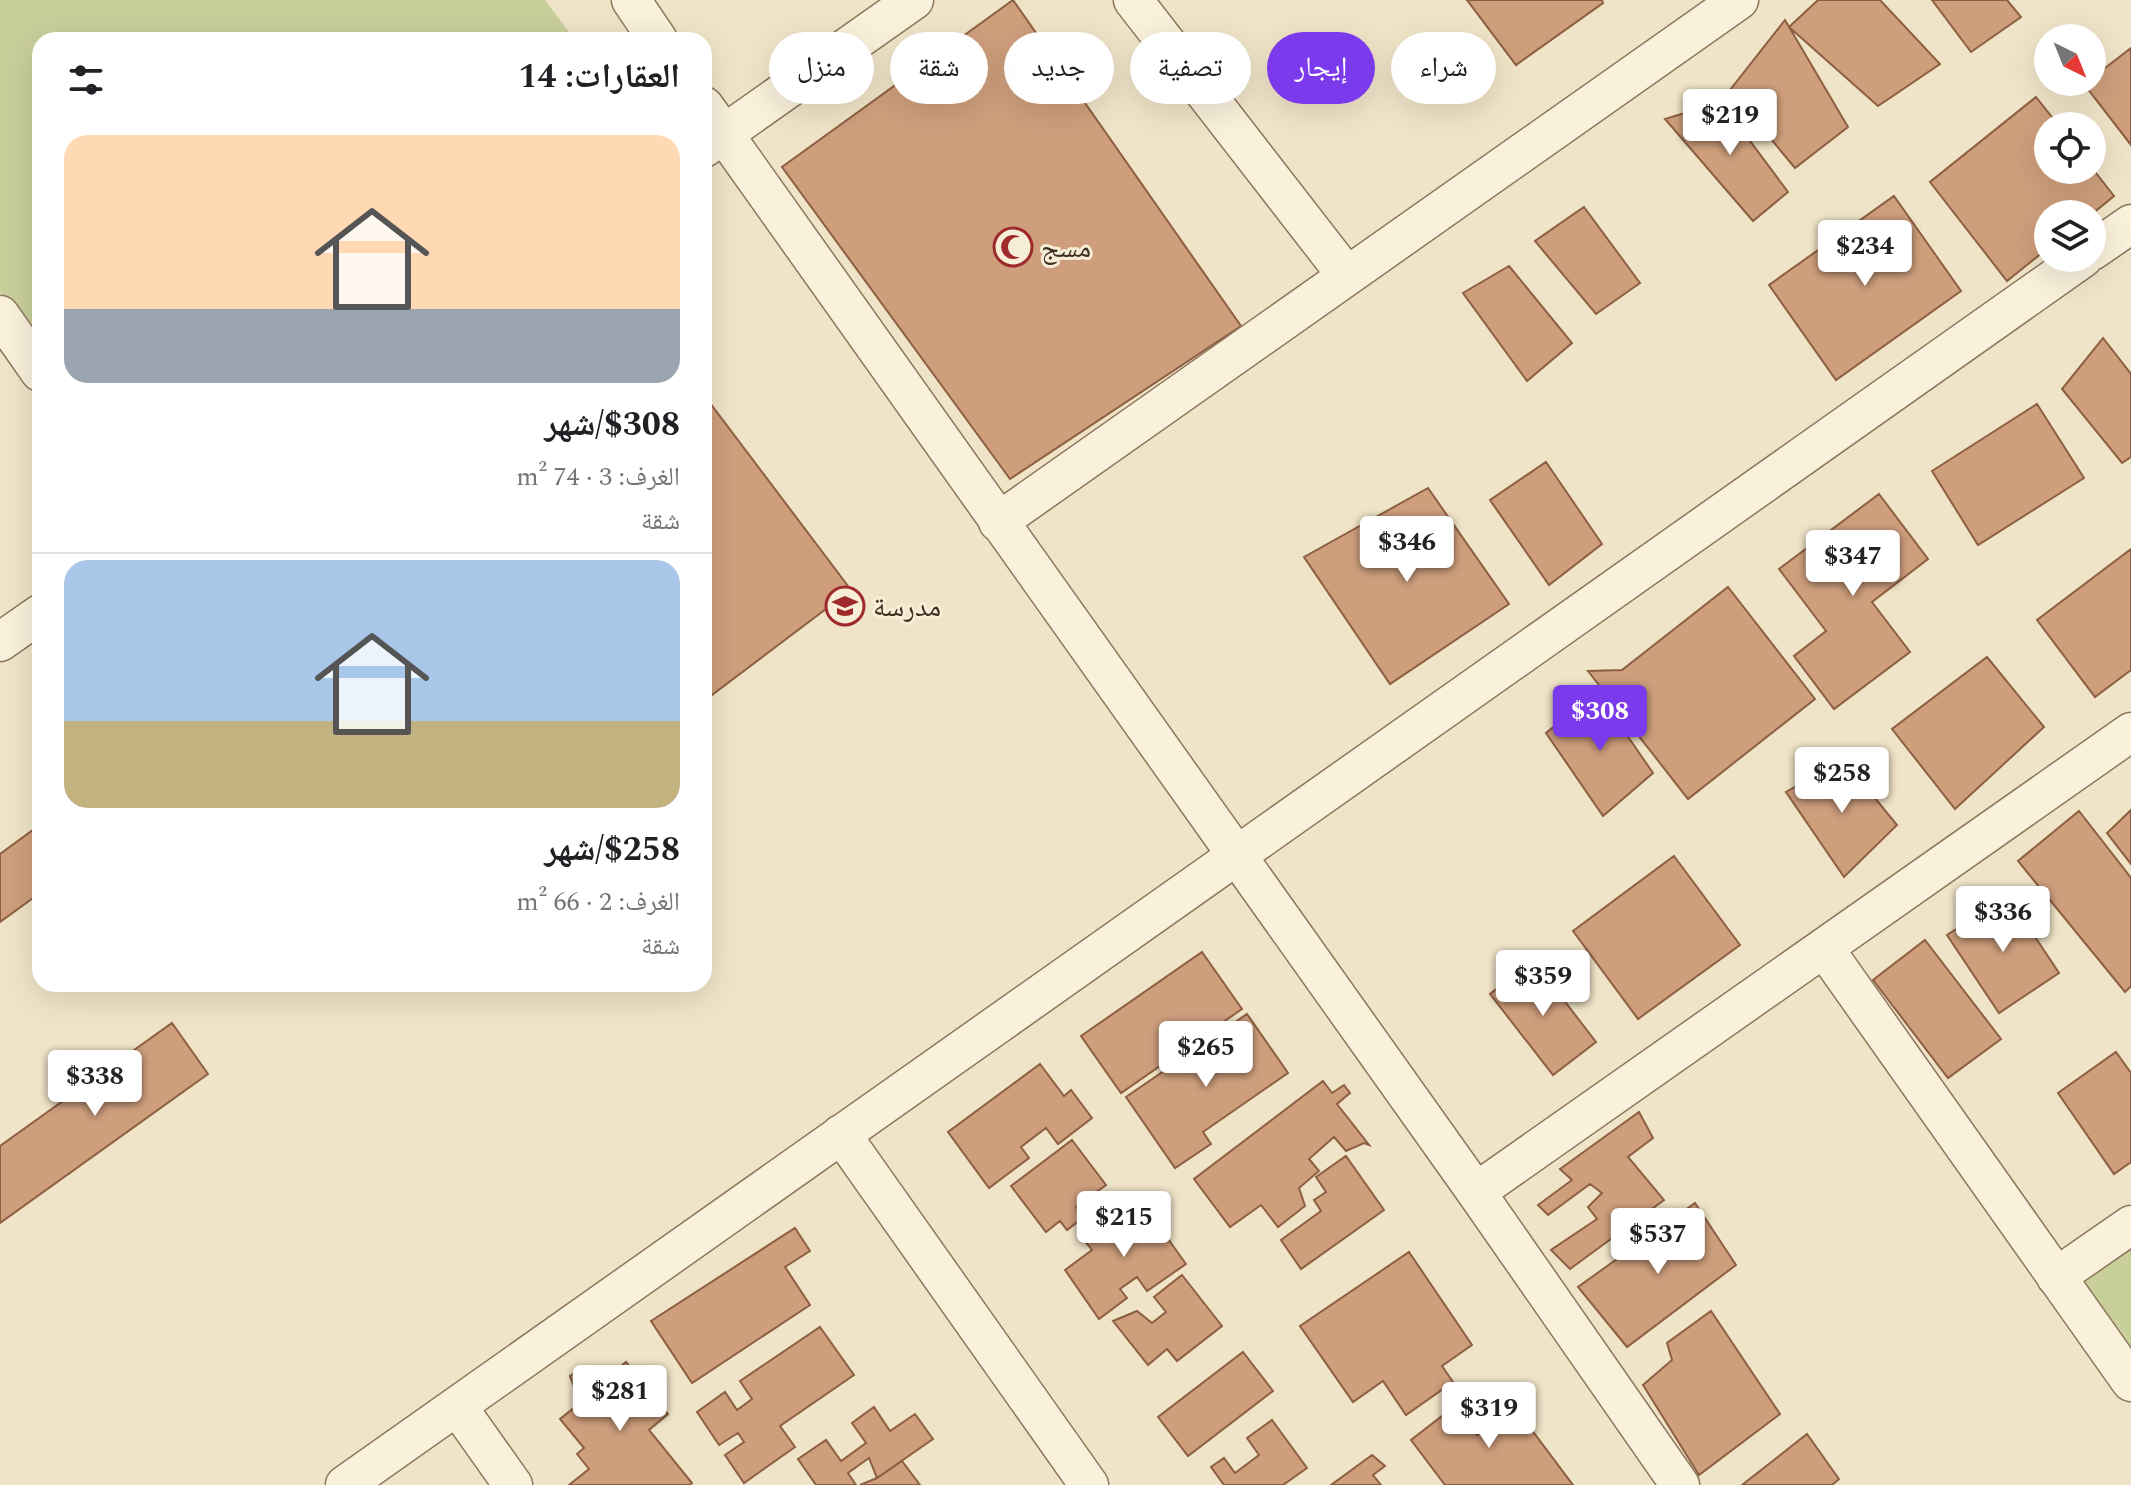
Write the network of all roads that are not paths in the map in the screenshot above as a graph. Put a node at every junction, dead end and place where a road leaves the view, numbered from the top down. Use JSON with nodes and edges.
{"nodes":[{"id":1,"x":631,"y":0,"type":"edge"},
{"id":2,"x":914,"y":0,"type":"edge"},
{"id":3,"x":1133,"y":0,"type":"edge"},
{"id":4,"x":1739,"y":0,"type":"edge"},
{"id":5,"x":653,"y":32,"type":"edge"},
{"id":6,"x":712,"y":128,"type":"edge"},
{"id":7,"x":712,"y":132,"type":"edge"},
{"id":8,"x":2131,"y":224,"type":"edge"},
{"id":9,"x":2106,"y":241,"type":"edge"},
{"id":10,"x":2063,"y":272,"type":"edge"},
{"id":11,"x":1347,"y":276,"type":"junction"},
{"id":12,"x":0,"y":315,"type":"edge"},
{"id":13,"x":32,"y":361,"type":"edge"},
{"id":14,"x":998,"y":522,"type":"junction"},
{"id":15,"x":32,"y":620,"type":"edge"},
{"id":16,"x":0,"y":642,"type":"edge"},
{"id":17,"x":2131,"y":732,"type":"edge"},
{"id":18,"x":1237,"y":855,"type":"junction"},
{"id":19,"x":1824,"y":948,"type":"junction"},
{"id":20,"x":841,"y":1134,"type":"junction"},
{"id":21,"x":1476,"y":1192,"type":"junction"},
{"id":22,"x":2131,"y":1225,"type":"edge"},
{"id":23,"x":2056,"y":1277,"type":"junction"},
{"id":24,"x":2129,"y":1375,"type":"edge"},
{"id":25,"x":457,"y":1406,"type":"junction"},
{"id":26,"x":345,"y":1485,"type":"edge"},
{"id":27,"x":513,"y":1485,"type":"edge"},
{"id":28,"x":1089,"y":1485,"type":"edge"},
{"id":29,"x":1680,"y":1485,"type":"edge"}],
"edges":[{"from":1,"to":5,"type":"street"},
{"from":2,"to":6,"type":"street"},
{"from":3,"to":11,"type":"street"},
{"from":4,"to":11,"type":"street"},
{"from":7,"to":14,"type":"street"},
{"from":8,"to":9,"type":"street"},
{"from":10,"to":18,"type":"street"},
{"from":11,"to":14,"type":"street"},
{"from":12,"to":13,"type":"street"},
{"from":14,"to":18,"type":"street"},
{"from":15,"to":16,"type":"street"},
{"from":17,"to":19,"type":"street"},
{"from":18,"to":20,"type":"street"},
{"from":18,"to":21,"type":"street"},
{"from":19,"to":21,"type":"street"},
{"from":19,"to":23,"type":"street"},
{"from":20,"to":25,"type":"street"},
{"from":20,"to":28,"type":"street"},
{"from":21,"to":29,"type":"street"},
{"from":22,"to":23,"type":"street"},
{"from":23,"to":24,"type":"street"},
{"from":25,"to":26,"type":"street"},
{"from":25,"to":27,"type":"street"}]}
